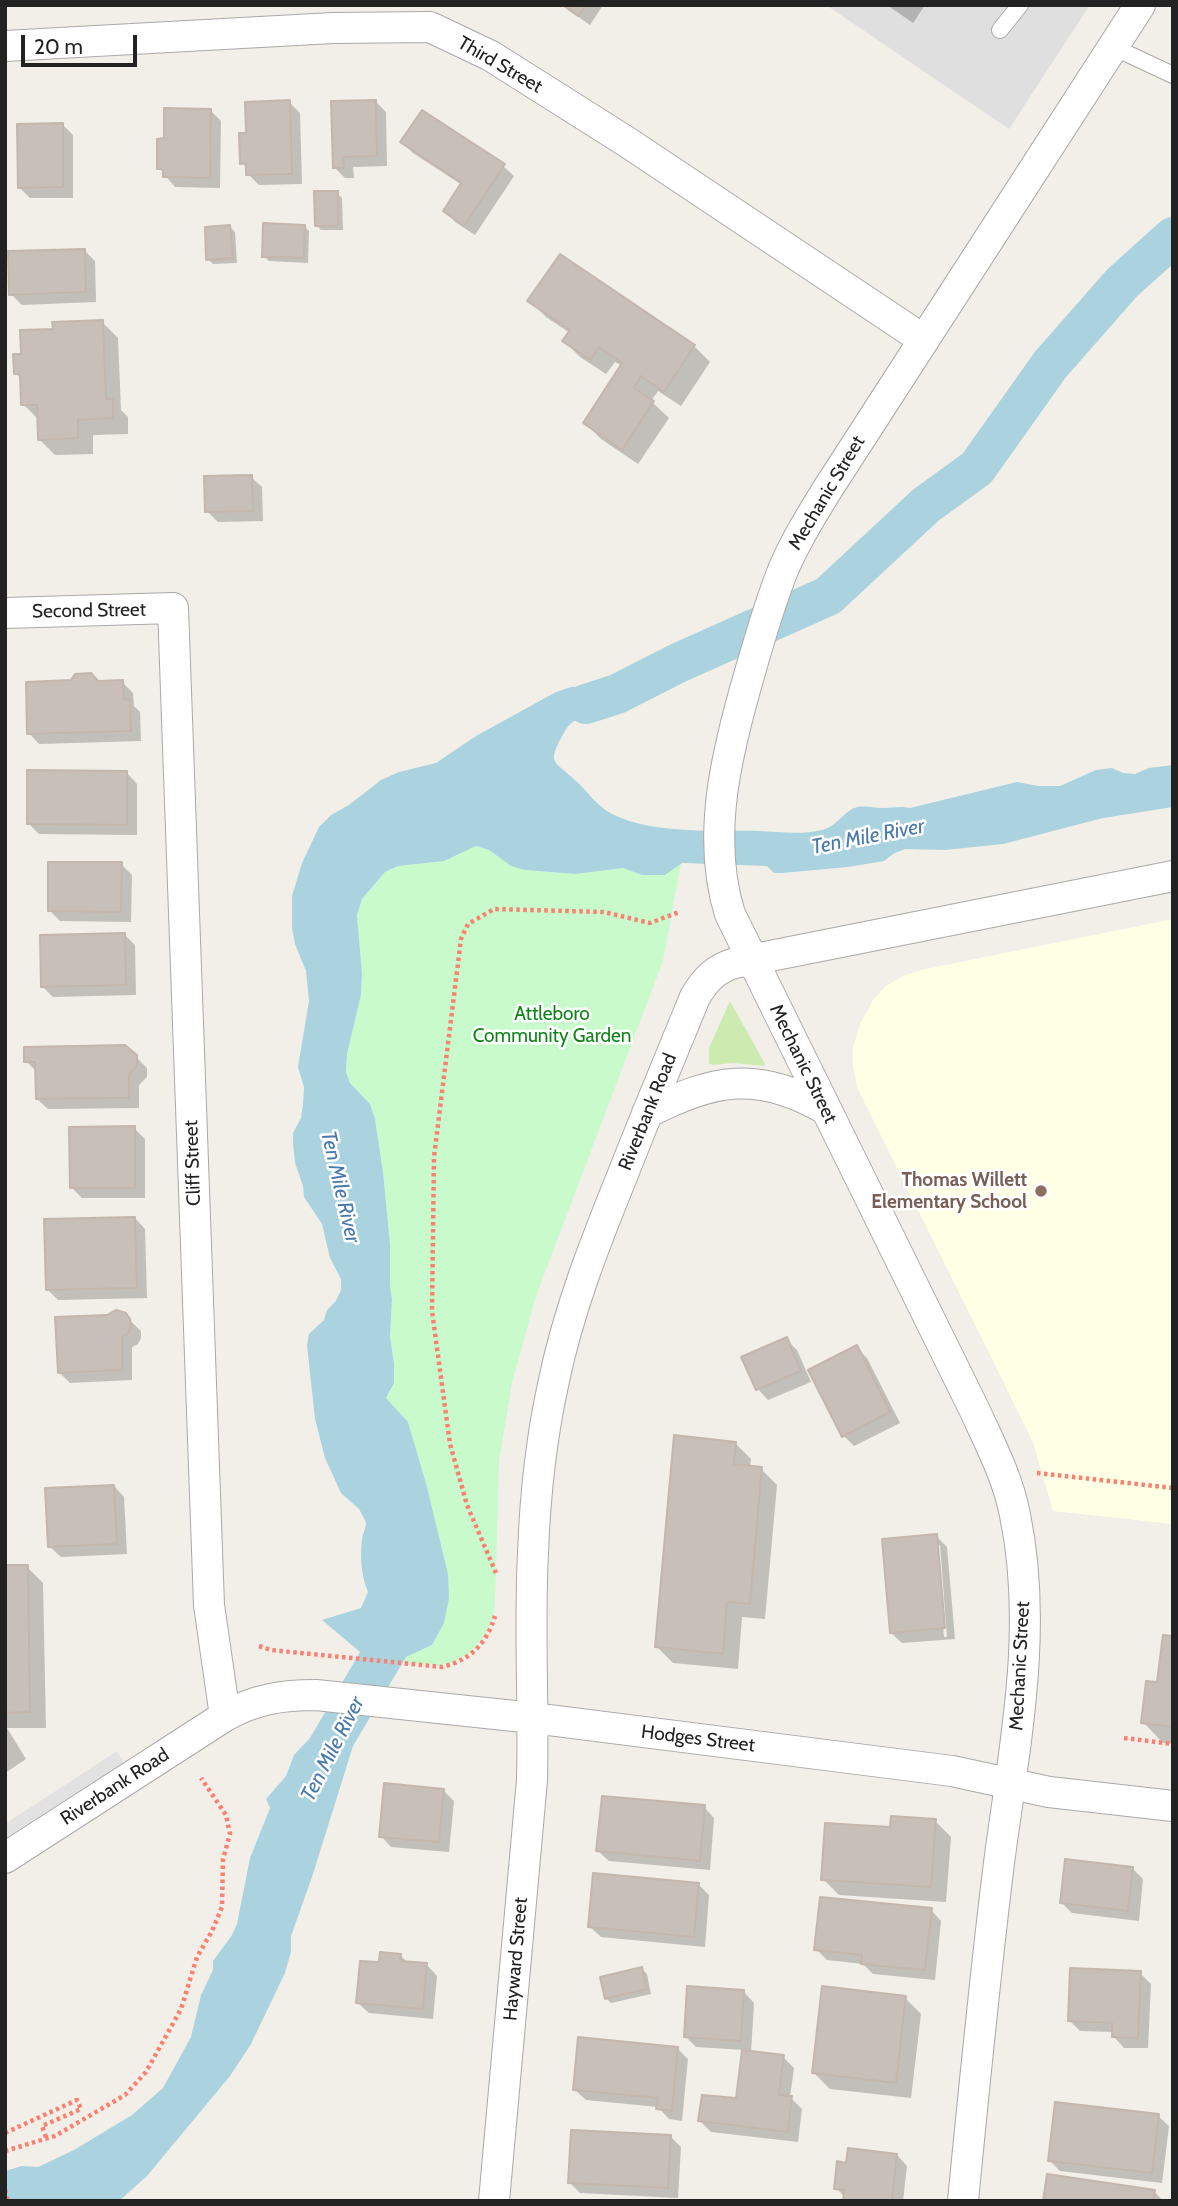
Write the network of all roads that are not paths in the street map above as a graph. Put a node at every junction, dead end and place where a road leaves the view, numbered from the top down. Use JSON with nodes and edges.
{"nodes":[{"id":1,"x":1020,"y":5,"type":"edge"},
{"id":2,"x":1140,"y":5,"type":"edge"},
{"id":3,"x":437,"y":16,"type":"edge"},
{"id":4,"x":1000,"y":30,"type":"dead end"},
{"id":5,"x":5,"y":46,"type":"edge"},
{"id":6,"x":1113,"y":47,"type":"junction"},
{"id":7,"x":1173,"y":75,"type":"edge"},
{"id":8,"x":924,"y":340,"type":"junction"},
{"id":9,"x":173,"y":608,"type":"joint"},
{"id":10,"x":5,"y":613,"type":"edge"},
{"id":11,"x":1173,"y":876,"type":"edge"},
{"id":12,"x":751,"y":959,"type":"junction"},
{"id":13,"x":825,"y":1109,"type":"junction"},
{"id":14,"x":647,"y":1113,"type":"junction"},
{"id":15,"x":225,"y":1716,"type":"junction"},
{"id":16,"x":533,"y":1718,"type":"junction"},
{"id":17,"x":1010,"y":1783,"type":"junction"},
{"id":18,"x":1173,"y":1806,"type":"edge"},
{"id":19,"x":5,"y":1858,"type":"edge"},
{"id":20,"x":494,"y":2201,"type":"edge"},
{"id":21,"x":963,"y":2201,"type":"edge"}],
"edges":[{"from":1,"to":4,"type":"lane"},
{"from":2,"to":6,"type":"street","name":"Mechanic Street"},
{"from":3,"to":5,"type":"street","name":"Third Street"},
{"from":3,"to":8,"type":"street","name":"Third Street"},
{"from":6,"to":7,"type":"lane"},
{"from":6,"to":8,"type":"street","name":"Mechanic Street"},
{"from":8,"to":12,"type":"street","name":"Mechanic Street"},
{"from":9,"to":10,"type":"street","name":"Second Street"},
{"from":9,"to":15,"type":"street","name":"Cliff Street"},
{"from":11,"to":12,"type":"street","name":"Riverbank Road"},
{"from":12,"to":13,"type":"street","name":"Mechanic Street"},
{"from":12,"to":14,"type":"street","name":"Riverbank Road"},
{"from":13,"to":14,"type":"street"},
{"from":13,"to":17,"type":"street","name":"Mechanic Street"},
{"from":14,"to":16,"type":"street","name":"Riverbank Road"},
{"from":15,"to":16,"type":"street","name":"Hodges Street"},
{"from":15,"to":19,"type":"street","name":"Riverbank Road"},
{"from":16,"to":17,"type":"street","name":"Hodges Street"},
{"from":16,"to":20,"type":"street","name":"Hayward Street"},
{"from":17,"to":18,"type":"street","name":"Hodges Street"},
{"from":17,"to":21,"type":"street","name":"Mechanic Street"}]}
